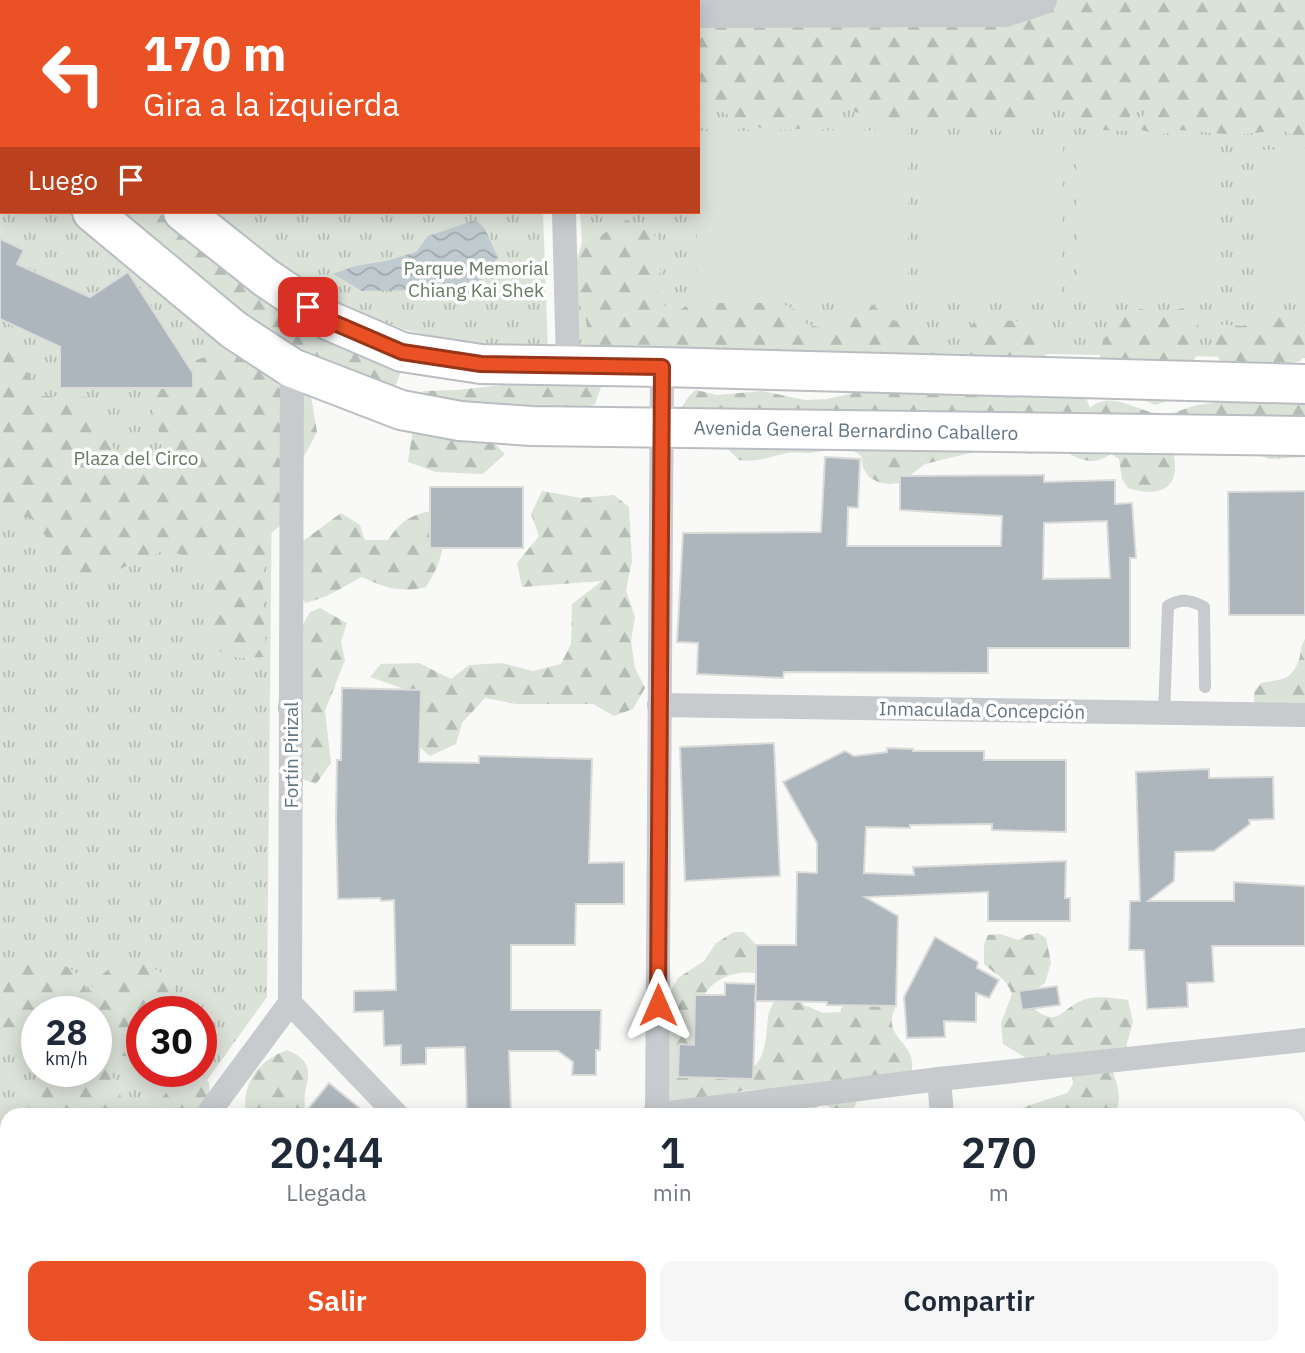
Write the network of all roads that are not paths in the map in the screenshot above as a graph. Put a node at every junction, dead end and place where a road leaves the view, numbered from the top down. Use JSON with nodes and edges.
{"nodes":[{"id":1,"x":1042,"y":0,"type":"edge"},
{"id":2,"x":700,"y":13,"type":"edge"},
{"id":3,"x":94,"y":214,"type":"edge"},
{"id":4,"x":186,"y":214,"type":"edge"},
{"id":5,"x":564,"y":214,"type":"edge"},
{"id":6,"x":568,"y":366,"type":"junction"},
{"id":7,"x":662,"y":367,"type":"junction"},
{"id":8,"x":292,"y":368,"type":"junction"},
{"id":9,"x":1305,"y":384,"type":"edge"},
{"id":10,"x":661,"y":427,"type":"junction"},
{"id":11,"x":1305,"y":436,"type":"edge"},
{"id":12,"x":1205,"y":687,"type":"dead end"},
{"id":13,"x":659,"y":705,"type":"junction"},
{"id":14,"x":1164,"y":713,"type":"junction"},
{"id":15,"x":1305,"y":715,"type":"edge"},
{"id":16,"x":290,"y":1003,"type":"junction"},
{"id":17,"x":1305,"y":1040,"type":"edge"},
{"id":18,"x":939,"y":1079,"type":"junction"},
{"id":19,"x":212,"y":1108,"type":"edge"},
{"id":20,"x":390,"y":1108,"type":"edge"},
{"id":21,"x":655,"y":1108,"type":"edge"},
{"id":22,"x":704,"y":1108,"type":"edge"},
{"id":23,"x":941,"y":1108,"type":"edge"}],
"edges":[{"from":1,"to":2,"type":"street"},
{"from":3,"to":8,"type":"main road","name":"Avenida General Bernardino Caballero"},
{"from":4,"to":6,"type":"main road"},
{"from":5,"to":6,"type":"street"},
{"from":6,"to":7,"type":"main road"},
{"from":7,"to":9,"type":"main road"},
{"from":7,"to":10,"type":"street"},
{"from":8,"to":10,"type":"main road","name":"Avenida General Bernardino Caballero"},
{"from":8,"to":16,"type":"street","name":"Fortín Pirizal"},
{"from":10,"to":11,"type":"main road","name":"Avenida General Bernardino Caballero"},
{"from":10,"to":13,"type":"street"},
{"from":12,"to":14,"type":"lane"},
{"from":13,"to":14,"type":"street","name":"Inmaculada Concepción"},
{"from":13,"to":21,"type":"street"},
{"from":14,"to":15,"type":"street","name":"Inmaculada Concepción"},
{"from":16,"to":19,"type":"street"},
{"from":16,"to":20,"type":"street"},
{"from":17,"to":18,"type":"street"},
{"from":18,"to":22,"type":"street"},
{"from":18,"to":23,"type":"street"}]}
